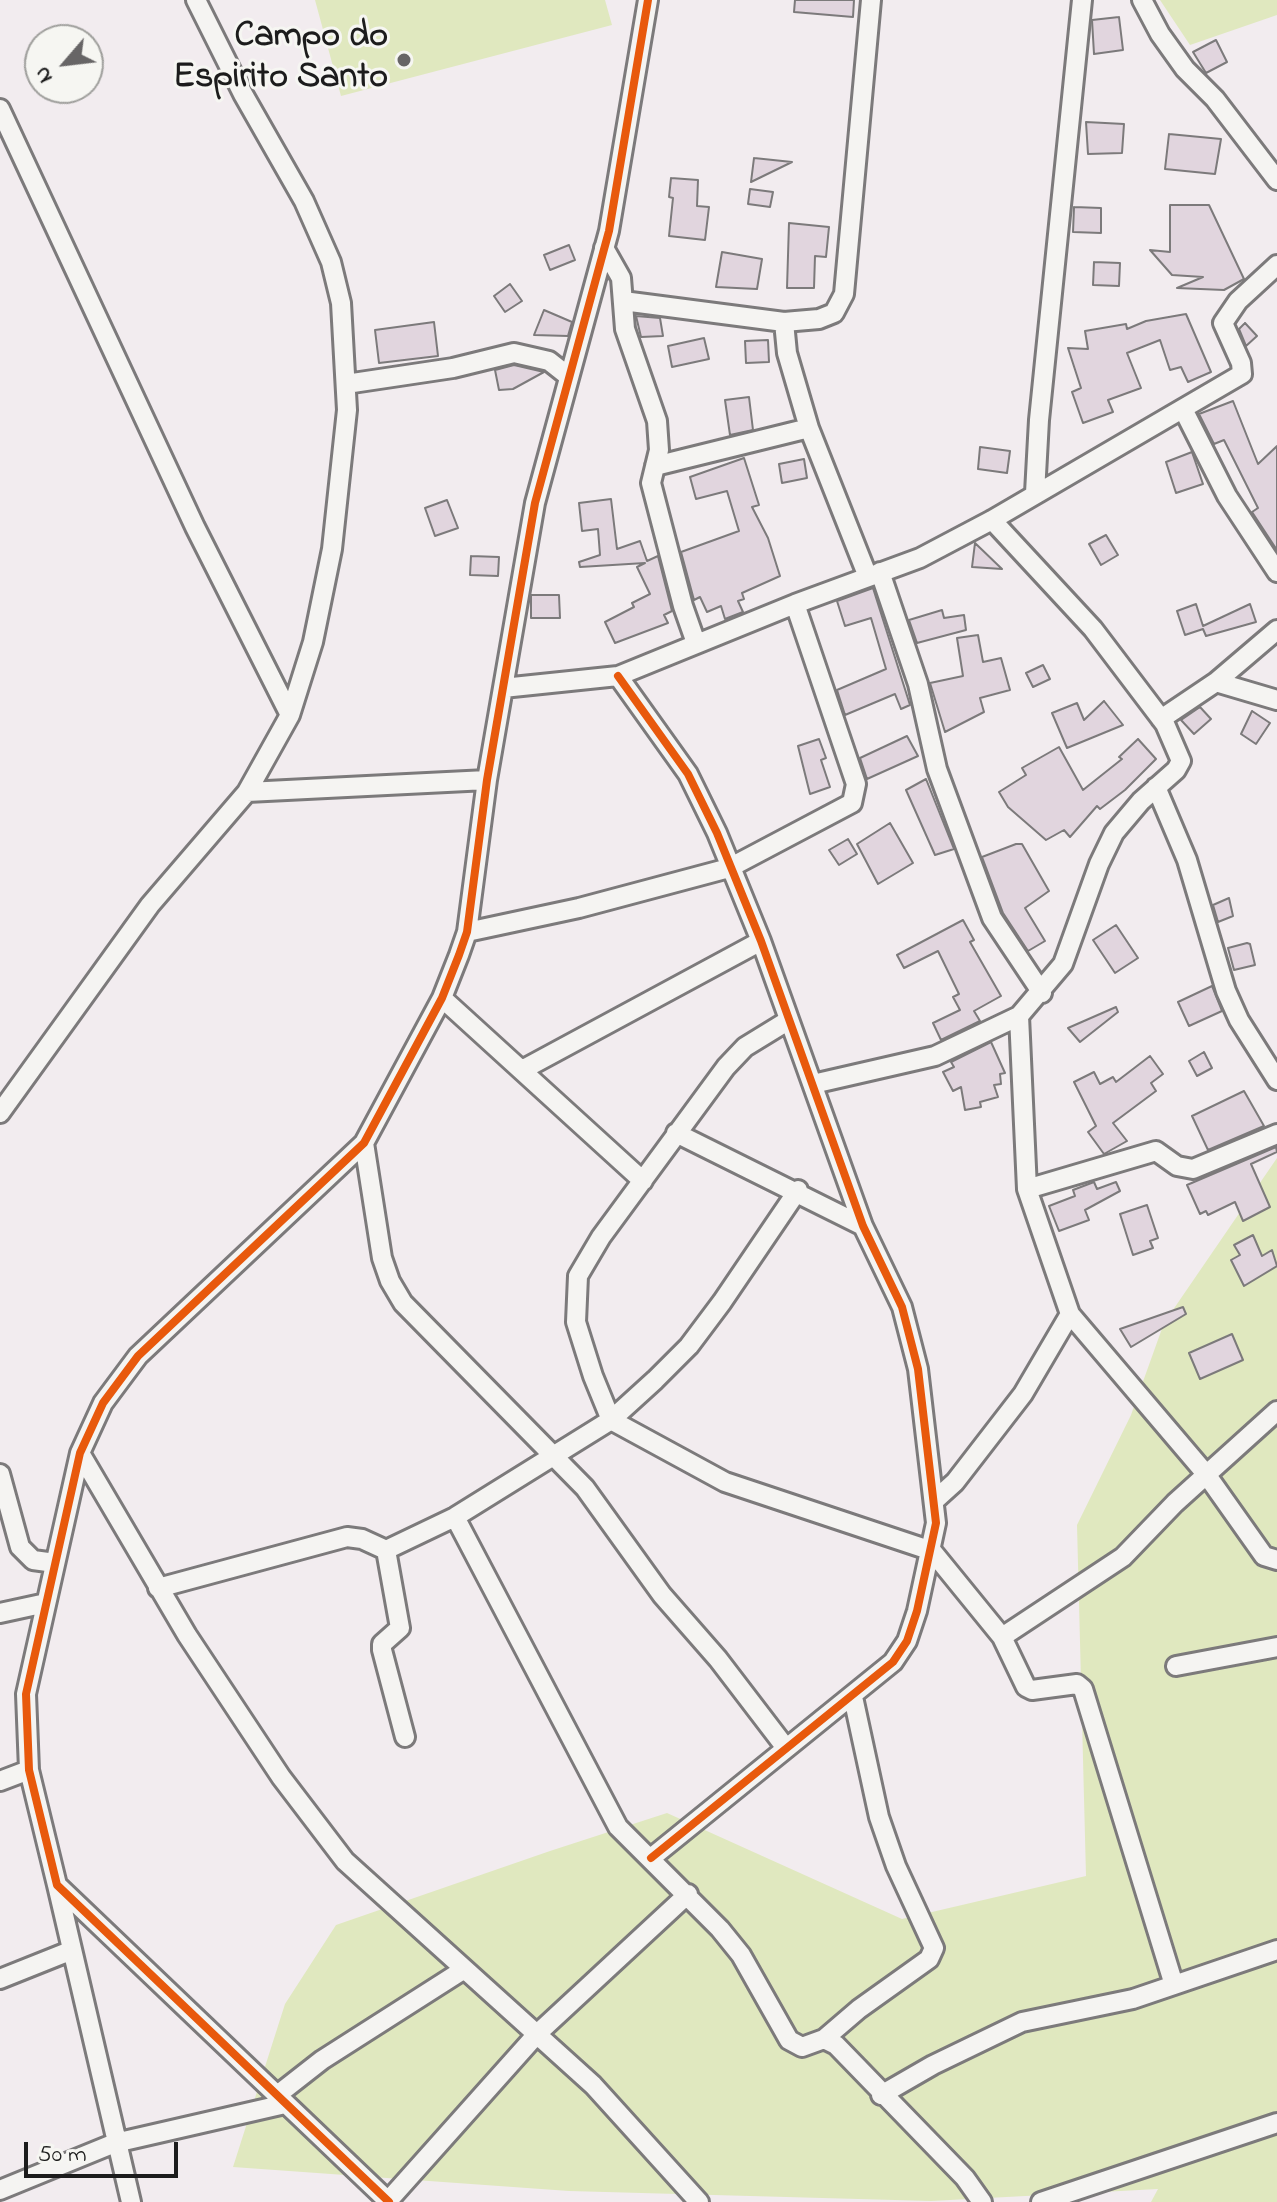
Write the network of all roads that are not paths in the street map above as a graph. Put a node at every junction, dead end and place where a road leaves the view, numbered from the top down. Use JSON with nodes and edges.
{"nodes":[{"id":1,"x":196,"y":0,"type":"edge"},
{"id":2,"x":648,"y":0,"type":"edge"},
{"id":3,"x":871,"y":0,"type":"edge"},
{"id":4,"x":1082,"y":0,"type":"edge"},
{"id":5,"x":1142,"y":0,"type":"edge"},
{"id":6,"x":0,"y":109,"type":"edge"},
{"id":7,"x":1277,"y":180,"type":"edge"},
{"id":8,"x":604,"y":248,"type":"junction"},
{"id":9,"x":1277,"y":265,"type":"edge"},
{"id":10,"x":623,"y":301,"type":"junction"},
{"id":11,"x":784,"y":322,"type":"junction"},
{"id":12,"x":568,"y":376,"type":"junction"},
{"id":13,"x":346,"y":384,"type":"junction"},
{"id":14,"x":1183,"y":409,"type":"junction"},
{"id":15,"x":809,"y":428,"type":"junction"},
{"id":16,"x":655,"y":466,"type":"junction"},
{"id":17,"x":1035,"y":493,"type":"junction"},
{"id":18,"x":992,"y":520,"type":"junction"},
{"id":19,"x":1277,"y":572,"type":"edge"},
{"id":20,"x":874,"y":574,"type":"junction"},
{"id":21,"x":795,"y":604,"type":"junction"},
{"id":22,"x":1277,"y":630,"type":"edge"},
{"id":23,"x":696,"y":643,"type":"junction"},
{"id":24,"x":618,"y":676,"type":"junction"},
{"id":25,"x":1216,"y":682,"type":"junction"},
{"id":26,"x":503,"y":688,"type":"junction"},
{"id":27,"x":1277,"y":700,"type":"edge"},
{"id":28,"x":290,"y":715,"type":"junction"},
{"id":29,"x":1161,"y":719,"type":"junction"},
{"id":30,"x":487,"y":780,"type":"junction"},
{"id":31,"x":1156,"y":787,"type":"junction"},
{"id":32,"x":247,"y":792,"type":"junction"},
{"id":33,"x":729,"y":868,"type":"junction"},
{"id":34,"x":467,"y":932,"type":"junction"},
{"id":35,"x":761,"y":941,"type":"junction"},
{"id":36,"x":1042,"y":993,"type":"junction"},
{"id":37,"x":442,"y":998,"type":"junction"},
{"id":38,"x":1019,"y":1016,"type":"junction"},
{"id":39,"x":789,"y":1020,"type":"junction"},
{"id":40,"x":522,"y":1070,"type":"junction"},
{"id":41,"x":1277,"y":1080,"type":"edge"},
{"id":42,"x":813,"y":1084,"type":"junction"},
{"id":43,"x":0,"y":1113,"type":"edge"},
{"id":44,"x":676,"y":1133,"type":"junction"},
{"id":45,"x":1277,"y":1134,"type":"edge"},
{"id":46,"x":364,"y":1143,"type":"junction"},
{"id":47,"x":643,"y":1181,"type":"junction"},
{"id":48,"x":1027,"y":1189,"type":"junction"},
{"id":49,"x":798,"y":1190,"type":"junction"},
{"id":50,"x":863,"y":1226,"type":"junction"},
{"id":51,"x":1070,"y":1314,"type":"junction"},
{"id":52,"x":1277,"y":1411,"type":"edge"},
{"id":53,"x":611,"y":1420,"type":"junction"},
{"id":54,"x":80,"y":1453,"type":"junction"},
{"id":55,"x":555,"y":1454,"type":"junction"},
{"id":56,"x":0,"y":1474,"type":"edge"},
{"id":57,"x":1206,"y":1474,"type":"junction"},
{"id":58,"x":934,"y":1501,"type":"junction"},
{"id":59,"x":455,"y":1517,"type":"junction"},
{"id":60,"x":386,"y":1550,"type":"junction"},
{"id":61,"x":932,"y":1551,"type":"junction"},
{"id":62,"x":1277,"y":1560,"type":"edge"},
{"id":63,"x":55,"y":1563,"type":"junction"},
{"id":64,"x":158,"y":1588,"type":"junction"},
{"id":65,"x":46,"y":1603,"type":"junction"},
{"id":66,"x":0,"y":1613,"type":"edge"},
{"id":67,"x":1002,"y":1637,"type":"junction"},
{"id":68,"x":1277,"y":1647,"type":"edge"},
{"id":69,"x":1176,"y":1666,"type":"dead end"},
{"id":70,"x":853,"y":1697,"type":"junction"},
{"id":71,"x":405,"y":1737,"type":"dead end"},
{"id":72,"x":786,"y":1748,"type":"junction"},
{"id":73,"x":29,"y":1770,"type":"junction"},
{"id":74,"x":0,"y":1781,"type":"edge"},
{"id":75,"x":651,"y":1858,"type":"junction"},
{"id":76,"x":57,"y":1885,"type":"junction"},
{"id":77,"x":688,"y":1894,"type":"junction"},
{"id":78,"x":1277,"y":1950,"type":"edge"},
{"id":79,"x":70,"y":1951,"type":"junction"},
{"id":80,"x":463,"y":1970,"type":"junction"},
{"id":81,"x":0,"y":1979,"type":"edge"},
{"id":82,"x":1174,"y":1985,"type":"junction"},
{"id":83,"x":537,"y":2034,"type":"junction"},
{"id":84,"x":824,"y":2039,"type":"junction"},
{"id":85,"x":881,"y":2095,"type":"junction"},
{"id":86,"x":280,"y":2100,"type":"junction"},
{"id":87,"x":1277,"y":2123,"type":"edge"},
{"id":88,"x":115,"y":2143,"type":"junction"},
{"id":89,"x":0,"y":2190,"type":"edge"},
{"id":90,"x":131,"y":2202,"type":"edge"},
{"id":91,"x":389,"y":2202,"type":"edge"},
{"id":92,"x":699,"y":2202,"type":"edge"},
{"id":93,"x":982,"y":2202,"type":"edge"},
{"id":94,"x":1041,"y":2202,"type":"edge"}],
"edges":[{"from":1,"to":13,"type":"street"},
{"from":2,"to":8,"type":"street"},
{"from":3,"to":11,"type":"street"},
{"from":4,"to":17,"type":"street"},
{"from":5,"to":7,"type":"street"},
{"from":6,"to":28,"type":"street"},
{"from":8,"to":10,"type":"street"},
{"from":8,"to":12,"type":"street"},
{"from":9,"to":14,"type":"street"},
{"from":10,"to":11,"type":"street"},
{"from":10,"to":16,"type":"street"},
{"from":11,"to":15,"type":"street"},
{"from":12,"to":13,"type":"street"},
{"from":12,"to":26,"type":"street"},
{"from":13,"to":28,"type":"street"},
{"from":14,"to":17,"type":"street"},
{"from":14,"to":19,"type":"street"},
{"from":15,"to":16,"type":"street"},
{"from":15,"to":20,"type":"street"},
{"from":16,"to":23,"type":"street"},
{"from":17,"to":18,"type":"street"},
{"from":18,"to":20,"type":"street"},
{"from":18,"to":29,"type":"street"},
{"from":20,"to":21,"type":"street"},
{"from":20,"to":36,"type":"street"},
{"from":21,"to":23,"type":"street"},
{"from":21,"to":33,"type":"street"},
{"from":22,"to":25,"type":"street"},
{"from":23,"to":24,"type":"street"},
{"from":24,"to":26,"type":"street"},
{"from":24,"to":33,"type":"street"},
{"from":25,"to":27,"type":"street"},
{"from":25,"to":29,"type":"street"},
{"from":26,"to":30,"type":"street"},
{"from":28,"to":32,"type":"street"},
{"from":29,"to":31,"type":"street"},
{"from":30,"to":32,"type":"street"},
{"from":30,"to":34,"type":"street"},
{"from":31,"to":36,"type":"street"},
{"from":31,"to":41,"type":"street"},
{"from":32,"to":43,"type":"street"},
{"from":33,"to":34,"type":"street"},
{"from":33,"to":35,"type":"street"},
{"from":34,"to":37,"type":"street"},
{"from":35,"to":39,"type":"street"},
{"from":35,"to":40,"type":"street"},
{"from":36,"to":38,"type":"street"},
{"from":37,"to":40,"type":"street"},
{"from":37,"to":46,"type":"street"},
{"from":38,"to":42,"type":"street"},
{"from":38,"to":48,"type":"street"},
{"from":39,"to":42,"type":"street"},
{"from":39,"to":44,"type":"street"},
{"from":40,"to":47,"type":"street"},
{"from":42,"to":50,"type":"street"},
{"from":44,"to":47,"type":"street"},
{"from":44,"to":49,"type":"street"},
{"from":45,"to":48,"type":"street"},
{"from":46,"to":54,"type":"street"},
{"from":46,"to":55,"type":"street"},
{"from":47,"to":53,"type":"street"},
{"from":48,"to":51,"type":"street"},
{"from":49,"to":50,"type":"street"},
{"from":49,"to":53,"type":"street"},
{"from":50,"to":58,"type":"street"},
{"from":51,"to":57,"type":"street"},
{"from":51,"to":58,"type":"street"},
{"from":52,"to":57,"type":"street"},
{"from":53,"to":55,"type":"street"},
{"from":53,"to":61,"type":"street"},
{"from":54,"to":63,"type":"street"},
{"from":54,"to":64,"type":"street"},
{"from":55,"to":59,"type":"street"},
{"from":55,"to":72,"type":"street"},
{"from":56,"to":63,"type":"street"},
{"from":57,"to":62,"type":"street"},
{"from":57,"to":67,"type":"street"},
{"from":58,"to":61,"type":"street"},
{"from":59,"to":60,"type":"street"},
{"from":59,"to":75,"type":"street"},
{"from":60,"to":64,"type":"street"},
{"from":60,"to":71,"type":"street"},
{"from":61,"to":67,"type":"street"},
{"from":61,"to":70,"type":"street"},
{"from":63,"to":65,"type":"street"},
{"from":64,"to":80,"type":"street"},
{"from":65,"to":66,"type":"street"},
{"from":65,"to":73,"type":"street"},
{"from":67,"to":82,"type":"street"},
{"from":68,"to":69,"type":"street"},
{"from":70,"to":72,"type":"street"},
{"from":70,"to":84,"type":"street"},
{"from":72,"to":75,"type":"street"},
{"from":73,"to":74,"type":"street"},
{"from":73,"to":76,"type":"street"},
{"from":75,"to":77,"type":"street"},
{"from":76,"to":79,"type":"street"},
{"from":76,"to":86,"type":"street"},
{"from":77,"to":83,"type":"street"},
{"from":77,"to":84,"type":"street"},
{"from":78,"to":82,"type":"street"},
{"from":79,"to":81,"type":"street"},
{"from":79,"to":88,"type":"street"},
{"from":80,"to":83,"type":"street"},
{"from":80,"to":86,"type":"street"},
{"from":82,"to":85,"type":"street"},
{"from":83,"to":91,"type":"street"},
{"from":83,"to":92,"type":"street"},
{"from":84,"to":85,"type":"street"},
{"from":85,"to":93,"type":"street"},
{"from":86,"to":88,"type":"street"},
{"from":86,"to":91,"type":"street"},
{"from":87,"to":94,"type":"street"},
{"from":88,"to":89,"type":"street"},
{"from":88,"to":90,"type":"street"}]}
